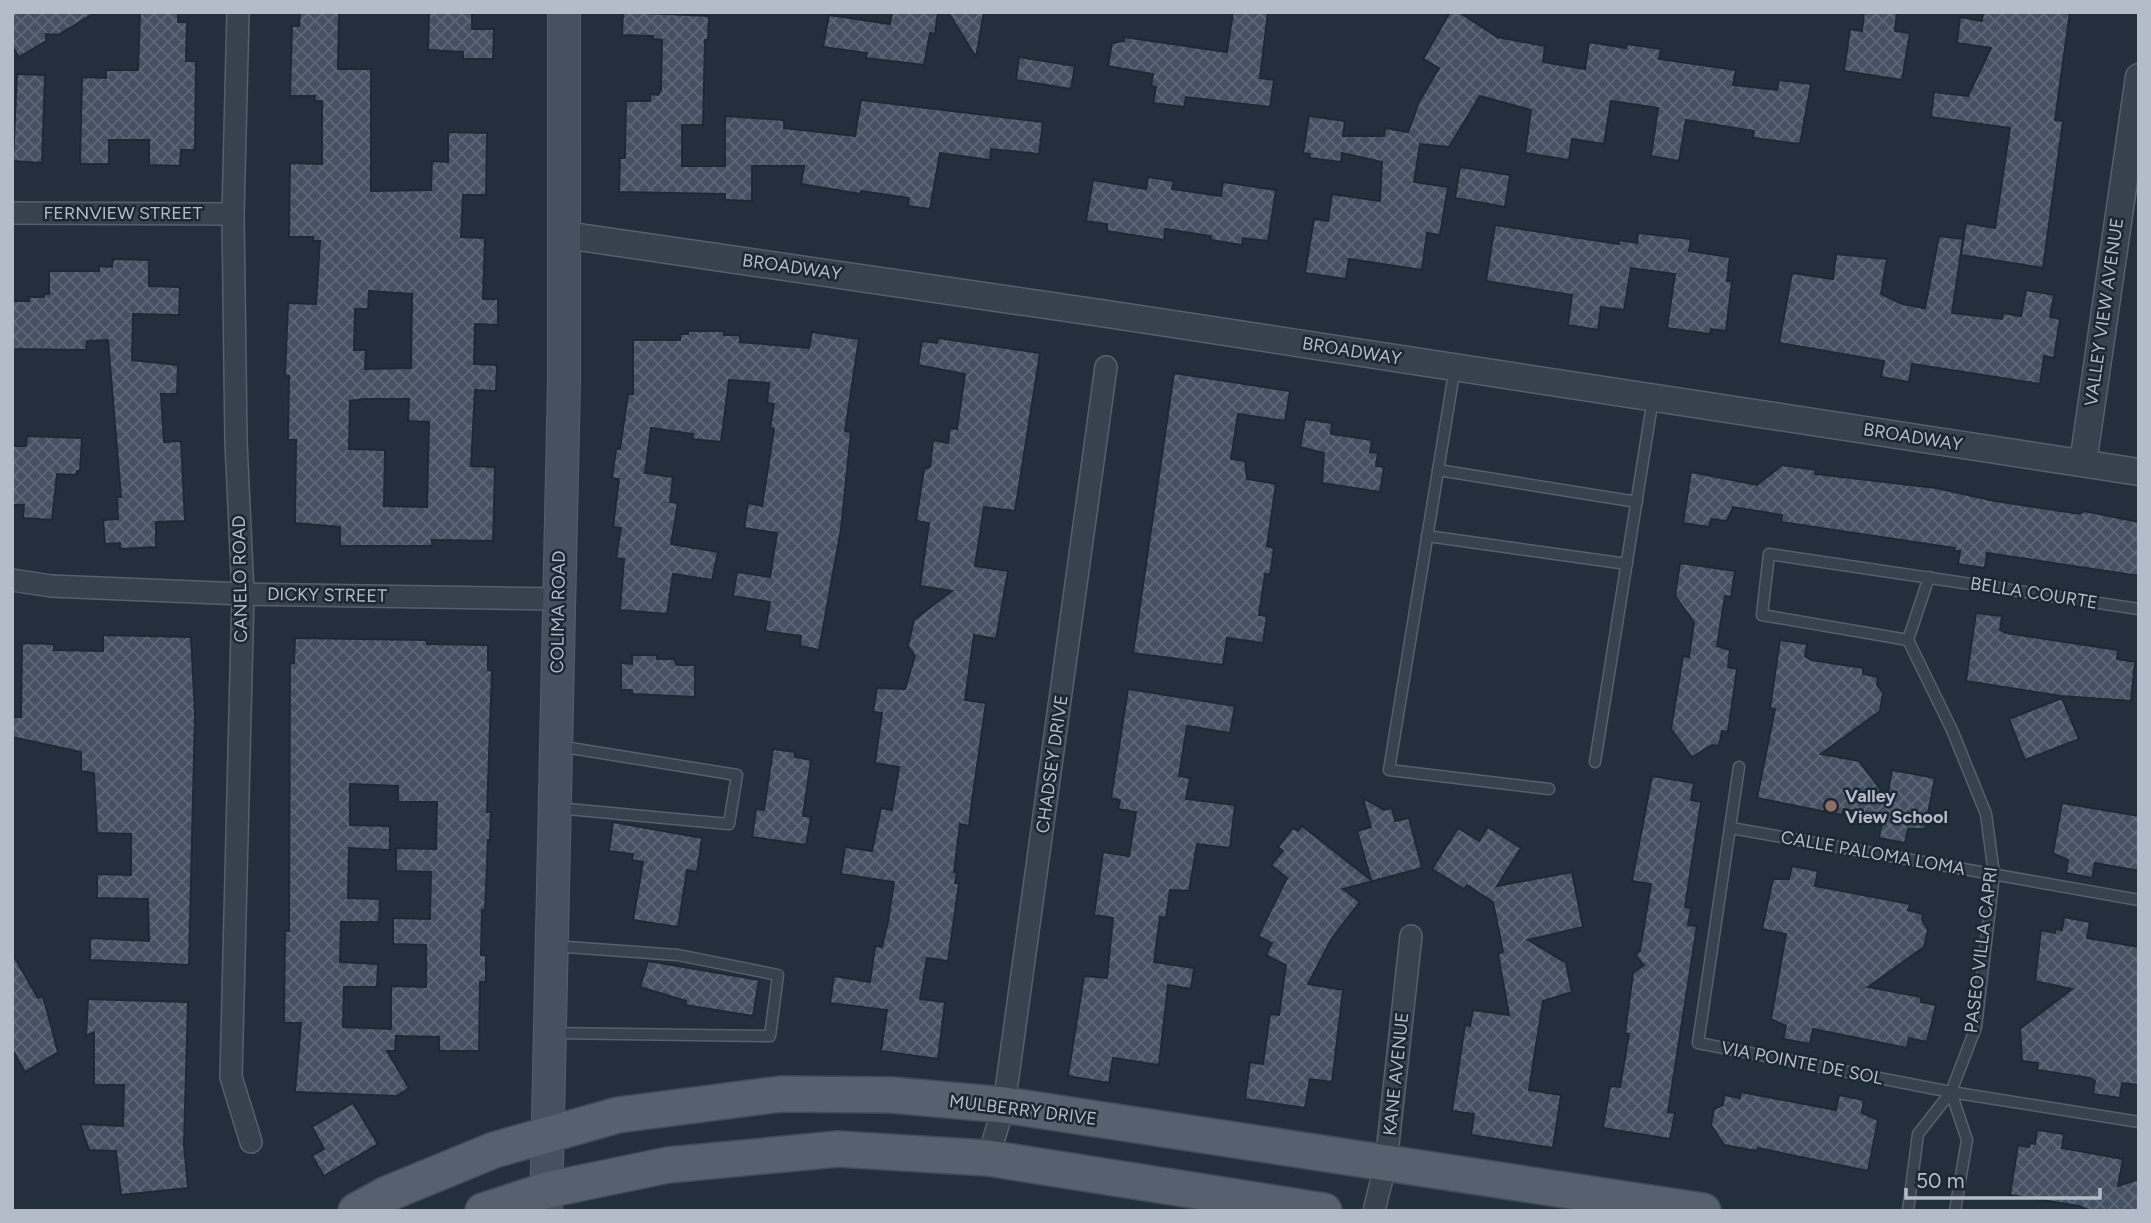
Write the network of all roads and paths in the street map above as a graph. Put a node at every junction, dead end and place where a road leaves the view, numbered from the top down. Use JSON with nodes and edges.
{"nodes":[{"id":1,"x":239,"y":12,"type":"edge"},
{"id":2,"x":564,"y":12,"type":"edge"},
{"id":3,"x":2139,"y":77,"type":"edge"},
{"id":4,"x":12,"y":213,"type":"edge"},
{"id":5,"x":233,"y":214,"type":"junction"},
{"id":6,"x":565,"y":234,"type":"junction"},
{"id":7,"x":1106,"y":367,"type":"dead end"},
{"id":8,"x":1455,"y":367,"type":"junction"},
{"id":9,"x":1653,"y":398,"type":"junction"},
{"id":10,"x":2082,"y":463,"type":"junction"},
{"id":11,"x":1438,"y":470,"type":"junction"},
{"id":12,"x":2139,"y":472,"type":"edge"},
{"id":13,"x":1637,"y":502,"type":"junction"},
{"id":14,"x":1427,"y":536,"type":"junction"},
{"id":15,"x":1627,"y":564,"type":"junction"},
{"id":16,"x":1929,"y":578,"type":"junction"},
{"id":17,"x":12,"y":580,"type":"edge"},
{"id":18,"x":243,"y":594,"type":"junction"},
{"id":19,"x":558,"y":599,"type":"junction"},
{"id":20,"x":2139,"y":609,"type":"edge"},
{"id":21,"x":1908,"y":639,"type":"junction"},
{"id":22,"x":555,"y":746,"type":"junction"},
{"id":23,"x":1595,"y":762,"type":"dead end"},
{"id":24,"x":1739,"y":767,"type":"dead end"},
{"id":25,"x":1549,"y":789,"type":"dead end"},
{"id":26,"x":554,"y":807,"type":"junction"},
{"id":27,"x":1731,"y":828,"type":"junction"},
{"id":28,"x":1994,"y":874,"type":"junction"},
{"id":29,"x":2139,"y":900,"type":"edge"},
{"id":30,"x":1412,"y":936,"type":"dead end"},
{"id":31,"x":551,"y":946,"type":"junction"},
{"id":32,"x":549,"y":1033,"type":"junction"},
{"id":33,"x":1951,"y":1092,"type":"junction"},
{"id":34,"x":1004,"y":1105,"type":"junction"},
{"id":35,"x":2139,"y":1122,"type":"edge"},
{"id":36,"x":549,"y":1135,"type":"junction"},
{"id":37,"x":251,"y":1142,"type":"dead end"},
{"id":38,"x":988,"y":1158,"type":"junction"},
{"id":39,"x":1386,"y":1162,"type":"junction"},
{"id":40,"x":547,"y":1201,"type":"edge"},
{"id":41,"x":356,"y":1211,"type":"edge"},
{"id":42,"x":483,"y":1211,"type":"edge"},
{"id":43,"x":1324,"y":1211,"type":"edge"},
{"id":44,"x":1374,"y":1211,"type":"edge"},
{"id":45,"x":1703,"y":1211,"type":"edge"},
{"id":46,"x":1908,"y":1211,"type":"edge"},
{"id":47,"x":1955,"y":1211,"type":"edge"}],
"edges":[{"from":1,"to":5,"type":"street","name":"CANELO ROAD"},
{"from":2,"to":6,"type":"main road","name":"COLIMA ROAD"},
{"from":3,"to":10,"type":"street","name":"VALLEY VIEW AVENUE"},
{"from":4,"to":5,"type":"street","name":"FERNVIEW STREET"},
{"from":5,"to":18,"type":"street","name":"CANELO ROAD"},
{"from":6,"to":8,"type":"street","name":"BROADWAY"},
{"from":6,"to":19,"type":"main road","name":"COLIMA ROAD"},
{"from":7,"to":34,"type":"street","name":"CHADSEY DRIVE"},
{"from":8,"to":9,"type":"street","name":"BROADWAY"},
{"from":8,"to":11,"type":"lane"},
{"from":9,"to":10,"type":"street","name":"BROADWAY"},
{"from":9,"to":13,"type":"lane"},
{"from":10,"to":12,"type":"street","name":"BROADWAY"},
{"from":11,"to":13,"type":"lane"},
{"from":11,"to":14,"type":"lane"},
{"from":13,"to":15,"type":"lane"},
{"from":14,"to":15,"type":"lane"},
{"from":14,"to":25,"type":"lane"},
{"from":15,"to":23,"type":"lane"},
{"from":16,"to":20,"type":"lane","name":"BELLA COURTE"},
{"from":16,"to":21,"type":"lane"},
{"from":16,"to":21,"type":"lane","name":"BELLA COURTE"},
{"from":17,"to":18,"type":"street","name":"DICKY STREET"},
{"from":18,"to":19,"type":"street","name":"DICKY STREET"},
{"from":18,"to":37,"type":"street","name":"CANELO ROAD"},
{"from":19,"to":22,"type":"main road","name":"COLIMA ROAD"},
{"from":21,"to":28,"type":"lane","name":"PASEO VILLA CAPRI"},
{"from":22,"to":26,"type":"main road","name":"COLIMA ROAD"},
{"from":22,"to":26,"type":"lane"},
{"from":24,"to":27,"type":"lane","name":"VIA POINTE DE SOL"},
{"from":26,"to":31,"type":"main road","name":"COLIMA ROAD"},
{"from":27,"to":28,"type":"lane","name":"CALLE PALOMA LOMA"},
{"from":27,"to":33,"type":"lane","name":"VIA POINTE DE SOL"},
{"from":28,"to":29,"type":"lane","name":"CALLE PALOMA LOMA"},
{"from":28,"to":33,"type":"lane","name":"PASEO VILLA CAPRI"},
{"from":30,"to":39,"type":"street","name":"KANE AVENUE"},
{"from":31,"to":32,"type":"main road","name":"COLIMA ROAD"},
{"from":31,"to":32,"type":"lane"},
{"from":32,"to":36,"type":"main road","name":"COLIMA ROAD"},
{"from":33,"to":35,"type":"lane","name":"VIA POINTE DE SOL"},
{"from":33,"to":46,"type":"lane","name":"PASEO VILLA CAPRI"},
{"from":33,"to":47,"type":"lane"},
{"from":34,"to":36,"type":"main road","name":"MULBERRY DRIVE"},
{"from":34,"to":38,"type":"street","name":"CHADSEY DRIVE"},
{"from":34,"to":39,"type":"main road","name":"MULBERRY DRIVE"},
{"from":36,"to":40,"type":"main road","name":"COLIMA ROAD"},
{"from":36,"to":41,"type":"main road","name":"MULBERRY DRIVE"},
{"from":38,"to":40,"type":"main road"},
{"from":38,"to":43,"type":"main road"},
{"from":39,"to":44,"type":"street","name":"KANE AVENUE"},
{"from":39,"to":45,"type":"main road","name":"MULBERRY DRIVE"},
{"from":40,"to":42,"type":"main road"}]}
